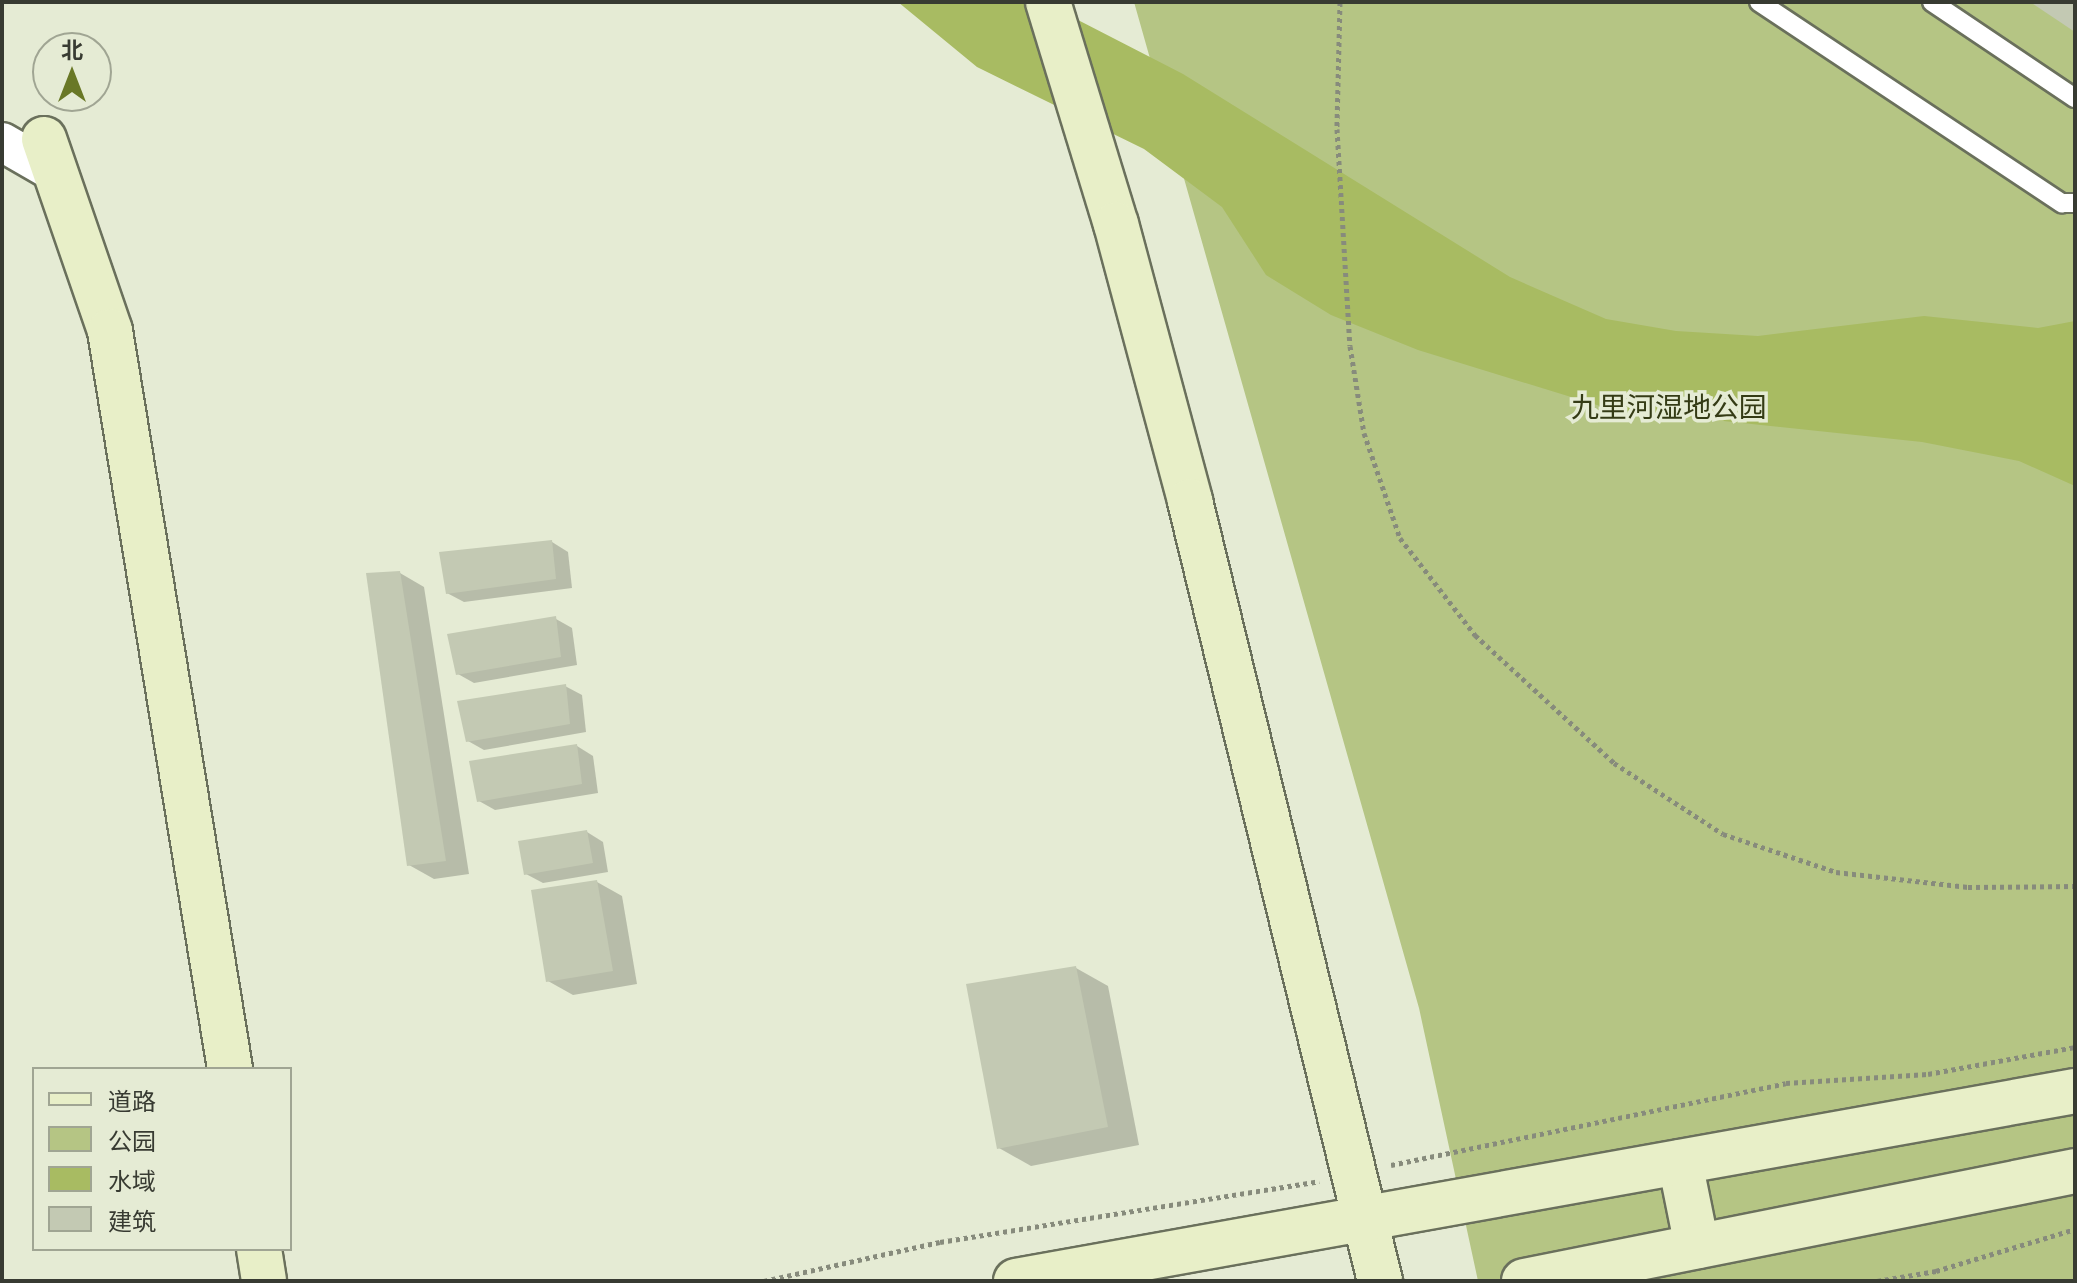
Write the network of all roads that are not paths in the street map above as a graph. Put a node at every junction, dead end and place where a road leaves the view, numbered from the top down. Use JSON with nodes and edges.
{"nodes":[{"id":1,"x":1048,"y":2,"type":"edge"},
{"id":2,"x":1759,"y":2,"type":"edge"},
{"id":3,"x":1932,"y":2,"type":"edge"},
{"id":4,"x":2075,"y":98,"type":"edge"},
{"id":5,"x":34,"y":151,"type":"edge"},
{"id":6,"x":2075,"y":203,"type":"edge"},
{"id":7,"x":230,"y":1067,"type":"edge"},
{"id":8,"x":2075,"y":1091,"type":"edge"},
{"id":9,"x":1680,"y":1162,"type":"junction"},
{"id":10,"x":2075,"y":1171,"type":"edge"},
{"id":11,"x":1364,"y":1220,"type":"junction"},
{"id":12,"x":1697,"y":1246,"type":"junction"},
{"id":13,"x":259,"y":1251,"type":"edge"},
{"id":14,"x":264,"y":1281,"type":"edge"},
{"id":15,"x":1016,"y":1281,"type":"edge"},
{"id":16,"x":1380,"y":1281,"type":"edge"},
{"id":17,"x":1524,"y":1281,"type":"edge"}],
"edges":[{"from":1,"to":11,"type":"street"},
{"from":2,"to":6,"type":"lane"},
{"from":3,"to":4,"type":"lane"},
{"from":5,"to":7,"type":"street"},
{"from":8,"to":9,"type":"street"},
{"from":9,"to":11,"type":"street"},
{"from":9,"to":12,"type":"street"},
{"from":10,"to":12,"type":"street"},
{"from":11,"to":15,"type":"street"},
{"from":11,"to":16,"type":"street"},
{"from":12,"to":17,"type":"street"},
{"from":13,"to":14,"type":"street"}]}
